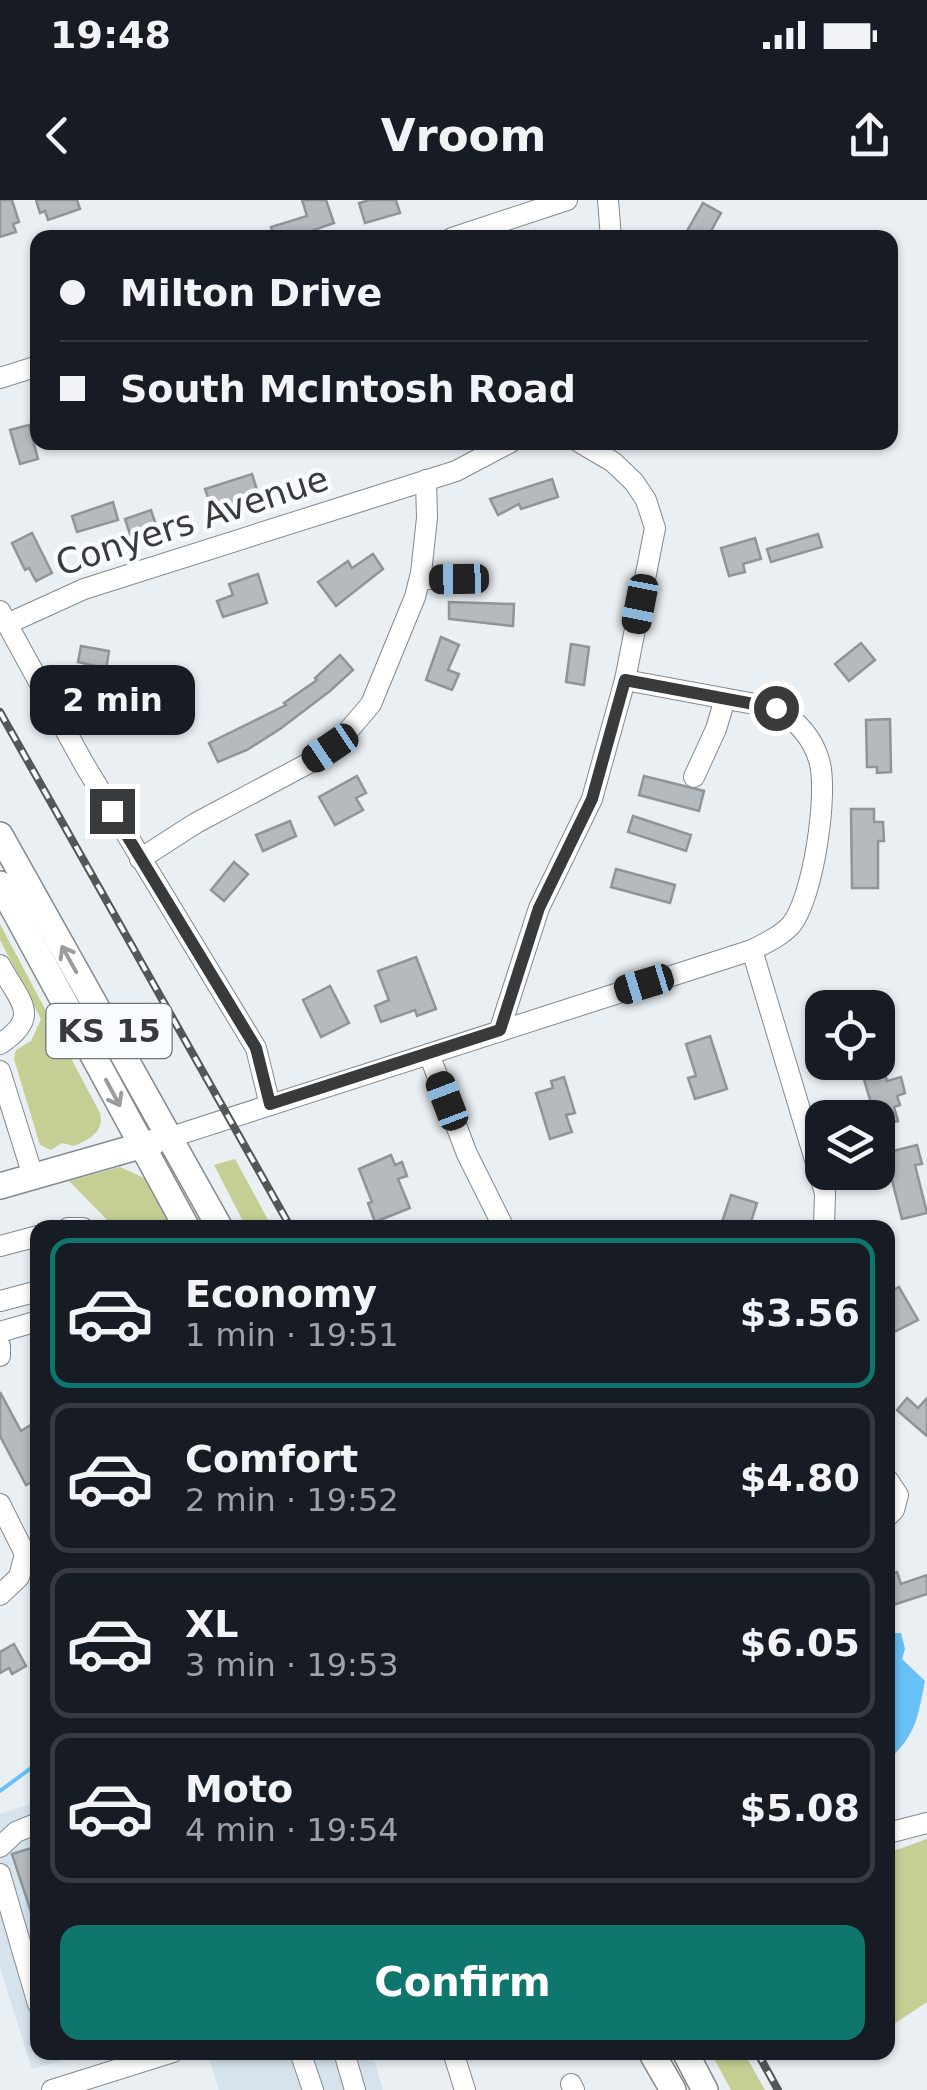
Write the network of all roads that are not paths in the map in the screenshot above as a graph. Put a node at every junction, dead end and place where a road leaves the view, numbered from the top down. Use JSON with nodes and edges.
{"nodes":[{"id":1,"x":567,"y":200,"type":"edge"},
{"id":2,"x":608,"y":200,"type":"edge"},
{"id":3,"x":476,"y":230,"type":"edge"},
{"id":4,"x":610,"y":230,"type":"edge"},
{"id":5,"x":30,"y":369,"type":"edge"},
{"id":6,"x":0,"y":378,"type":"edge"},
{"id":7,"x":496,"y":450,"type":"edge"},
{"id":8,"x":592,"y":450,"type":"edge"},
{"id":9,"x":426,"y":480,"type":"junction"},
{"id":10,"x":420,"y":579,"type":"junction"},
{"id":11,"x":459,"y":579,"type":"dead end"},
{"id":12,"x":3,"y":618,"type":"edge"},
{"id":13,"x":625,"y":680,"type":"junction"},
{"id":14,"x":725,"y":698,"type":"junction"},
{"id":15,"x":694,"y":777,"type":"dead end"},
{"id":16,"x":0,"y":835,"type":"edge"},
{"id":17,"x":140,"y":859,"type":"junction"},
{"id":18,"x":0,"y":884,"type":"edge"},
{"id":19,"x":752,"y":950,"type":"junction"},
{"id":20,"x":0,"y":964,"type":"edge"},
{"id":21,"x":500,"y":1030,"type":"junction"},
{"id":22,"x":0,"y":1044,"type":"edge"},
{"id":23,"x":429,"y":1054,"type":"junction"},
{"id":24,"x":0,"y":1071,"type":"edge"},
{"id":25,"x":270,"y":1104,"type":"junction"},
{"id":26,"x":168,"y":1138,"type":"junction"},
{"id":27,"x":142,"y":1146,"type":"junction"},
{"id":28,"x":33,"y":1176,"type":"junction"},
{"id":29,"x":0,"y":1186,"type":"edge"},
{"id":30,"x":183,"y":1220,"type":"edge"},
{"id":31,"x":215,"y":1220,"type":"edge"},
{"id":32,"x":500,"y":1220,"type":"edge"},
{"id":33,"x":824,"y":1220,"type":"edge"},
{"id":34,"x":30,"y":1238,"type":"edge"},
{"id":35,"x":0,"y":1246,"type":"edge"},
{"id":36,"x":30,"y":1294,"type":"edge"},
{"id":37,"x":0,"y":1301,"type":"edge"},
{"id":38,"x":30,"y":1323,"type":"edge"},
{"id":39,"x":0,"y":1332,"type":"edge"},
{"id":40,"x":0,"y":1346,"type":"edge"},
{"id":41,"x":0,"y":1356,"type":"edge"},
{"id":42,"x":0,"y":1504,"type":"edge"},
{"id":43,"x":0,"y":1595,"type":"edge"},
{"id":44,"x":927,"y":1823,"type":"edge"},
{"id":45,"x":30,"y":1826,"type":"edge"},
{"id":46,"x":895,"y":1832,"type":"edge"},
{"id":47,"x":0,"y":1847,"type":"edge"},
{"id":48,"x":0,"y":1874,"type":"edge"},
{"id":49,"x":30,"y":1977,"type":"edge"},
{"id":50,"x":148,"y":2060,"type":"edge"},
{"id":51,"x":303,"y":2060,"type":"edge"},
{"id":52,"x":346,"y":2060,"type":"edge"},
{"id":53,"x":456,"y":2060,"type":"edge"},
{"id":54,"x":655,"y":2060,"type":"edge"},
{"id":55,"x":689,"y":2060,"type":"edge"},
{"id":56,"x":52,"y":2090,"type":"edge"},
{"id":57,"x":313,"y":2090,"type":"edge"},
{"id":58,"x":355,"y":2090,"type":"edge"},
{"id":59,"x":465,"y":2090,"type":"edge"},
{"id":60,"x":672,"y":2090,"type":"edge"},
{"id":61,"x":705,"y":2090,"type":"edge"}],
"edges":[{"from":1,"to":3,"type":"street"},
{"from":2,"to":4,"type":"street"},
{"from":5,"to":6,"type":"street"},
{"from":7,"to":9,"type":"street","name":"Conyers Avenue"},
{"from":8,"to":13,"type":"street"},
{"from":9,"to":10,"type":"street"},
{"from":9,"to":12,"type":"street","name":"Conyers Avenue"},
{"from":10,"to":11,"type":"street"},
{"from":10,"to":17,"type":"street"},
{"from":12,"to":17,"type":"street"},
{"from":13,"to":14,"type":"street"},
{"from":13,"to":21,"type":"street"},
{"from":14,"to":15,"type":"street"},
{"from":14,"to":19,"type":"street"},
{"from":26,"to":16,"type":"main road","number":"KS 15","one_way":true},
{"from":17,"to":25,"type":"street"},
{"from":18,"to":27,"type":"main road","number":"KS 15","one_way":true},
{"from":19,"to":21,"type":"street"},
{"from":19,"to":33,"type":"street"},
{"from":20,"to":22,"type":"street"},
{"from":21,"to":23,"type":"street"},
{"from":23,"to":25,"type":"street"},
{"from":23,"to":32,"type":"street"},
{"from":24,"to":28,"type":"street"},
{"from":25,"to":26,"type":"street"},
{"from":26,"to":27,"type":"main road"},
{"from":26,"to":31,"type":"main road","number":"KS 15"},
{"from":27,"to":28,"type":"main road"},
{"from":27,"to":30,"type":"main road","number":"KS 15"},
{"from":28,"to":29,"type":"main road"},
{"from":34,"to":35,"type":"street"},
{"from":36,"to":37,"type":"street"},
{"from":38,"to":39,"type":"street"},
{"from":40,"to":41,"type":"street"},
{"from":42,"to":43,"type":"street"},
{"from":44,"to":46,"type":"street"},
{"from":45,"to":47,"type":"street"},
{"from":48,"to":49,"type":"street"},
{"from":50,"to":56,"type":"street"},
{"from":51,"to":57,"type":"street"},
{"from":52,"to":58,"type":"street"},
{"from":53,"to":59,"type":"street"},
{"from":54,"to":60,"type":"main road"},
{"from":55,"to":61,"type":"main road"}]}
